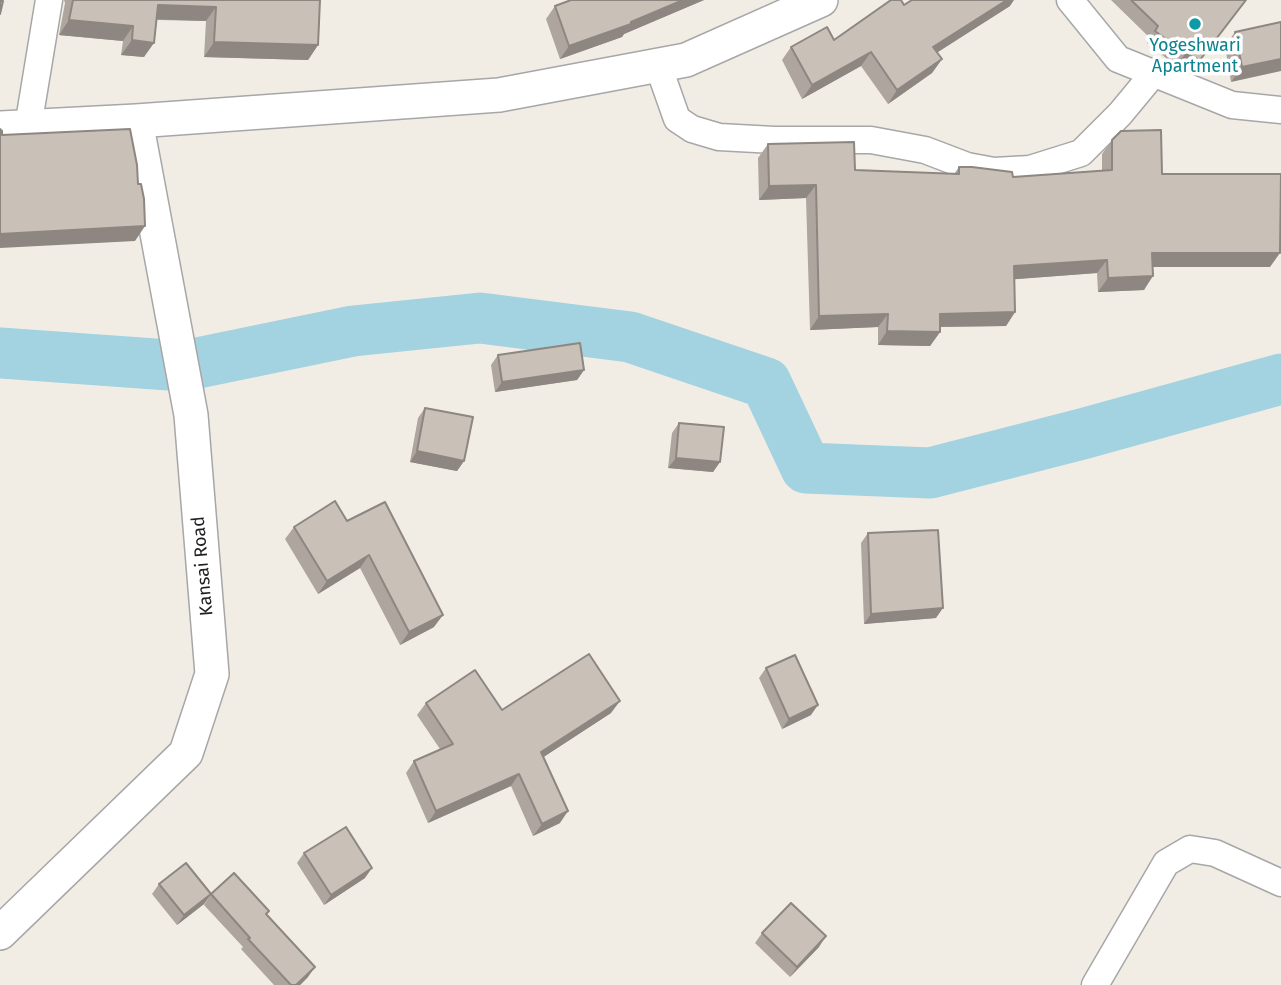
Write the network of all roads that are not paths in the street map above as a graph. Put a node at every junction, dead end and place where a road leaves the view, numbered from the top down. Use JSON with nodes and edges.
{"nodes":[{"id":1,"x":49,"y":0,"type":"edge"},
{"id":2,"x":821,"y":0,"type":"edge"},
{"id":3,"x":1070,"y":0,"type":"edge"},
{"id":4,"x":658,"y":65,"type":"junction"},
{"id":5,"x":1154,"y":73,"type":"junction"},
{"id":6,"x":1281,"y":110,"type":"edge"},
{"id":7,"x":136,"y":121,"type":"junction"},
{"id":8,"x":14,"y":128,"type":"edge"},
{"id":9,"x":1281,"y":883,"type":"edge"},
{"id":10,"x":0,"y":933,"type":"edge"},
{"id":11,"x":1095,"y":985,"type":"edge"}],
"edges":[{"from":1,"to":8,"type":"street"},
{"from":2,"to":4,"type":"street"},
{"from":3,"to":5,"type":"street"},
{"from":4,"to":5,"type":"street"},
{"from":4,"to":7,"type":"street"},
{"from":5,"to":6,"type":"street"},
{"from":7,"to":8,"type":"street"},
{"from":7,"to":10,"type":"street","name":"Kansai Road"},
{"from":9,"to":11,"type":"street"}]}
